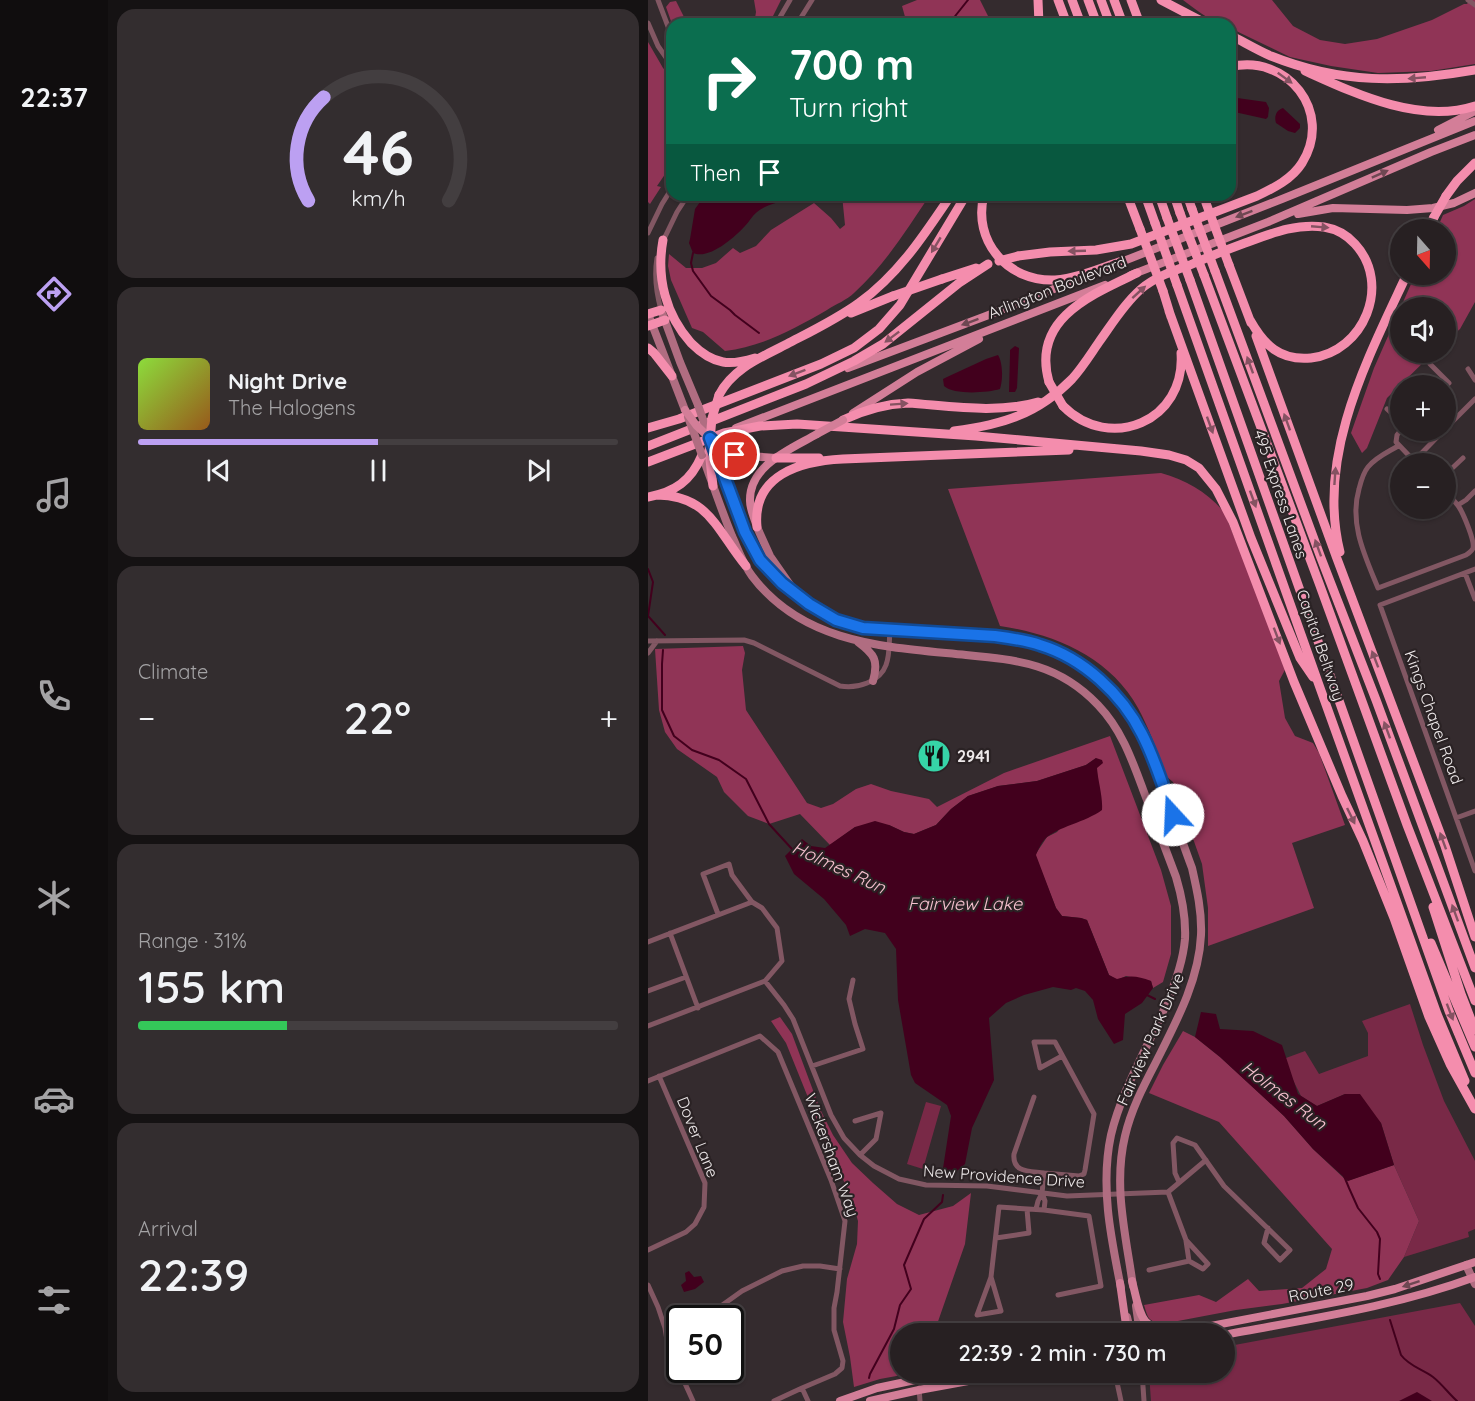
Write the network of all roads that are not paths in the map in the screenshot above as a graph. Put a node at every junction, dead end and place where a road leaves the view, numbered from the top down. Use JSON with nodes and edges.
{"nodes":[{"id":1,"x":658,"y":0,"type":"edge"},
{"id":2,"x":790,"y":0,"type":"edge"},
{"id":3,"x":812,"y":0,"type":"edge"},
{"id":4,"x":1038,"y":0,"type":"edge"},
{"id":5,"x":1058,"y":0,"type":"edge"},
{"id":6,"x":1072,"y":0,"type":"edge"},
{"id":7,"x":1088,"y":0,"type":"edge"},
{"id":8,"x":1101,"y":0,"type":"edge"},
{"id":9,"x":1114,"y":0,"type":"edge"},
{"id":10,"x":1131,"y":0,"type":"edge"},
{"id":11,"x":1161,"y":0,"type":"edge"},
{"id":12,"x":1468,"y":0,"type":"edge"},
{"id":13,"x":1475,"y":5,"type":"edge"},
{"id":14,"x":780,"y":18,"type":"edge"},
{"id":15,"x":801,"y":18,"type":"edge"},
{"id":16,"x":1039,"y":18,"type":"edge"},
{"id":17,"x":1065,"y":18,"type":"edge"},
{"id":18,"x":1079,"y":18,"type":"edge"},
{"id":19,"x":1095,"y":18,"type":"edge"},
{"id":20,"x":1108,"y":18,"type":"edge"},
{"id":21,"x":1121,"y":18,"type":"edge"},
{"id":22,"x":1138,"y":18,"type":"edge"},
{"id":23,"x":1196,"y":18,"type":"edge"},
{"id":24,"x":666,"y":21,"type":"edge"},
{"id":25,"x":648,"y":23,"type":"edge"},
{"id":26,"x":1236,"y":38,"type":"edge"},
{"id":27,"x":1271,"y":56,"type":"junction"},
{"id":28,"x":666,"y":57,"type":"edge"},
{"id":29,"x":1236,"y":66,"type":"edge"},
{"id":30,"x":1475,"y":70,"type":"edge"},
{"id":31,"x":1475,"y":106,"type":"edge"},
{"id":32,"x":1475,"y":111,"type":"edge"},
{"id":33,"x":1475,"y":121,"type":"edge"},
{"id":34,"x":1475,"y":135,"type":"edge"},
{"id":35,"x":1376,"y":160,"type":"junction"},
{"id":36,"x":1475,"y":163,"type":"edge"},
{"id":37,"x":1475,"y":193,"type":"edge"},
{"id":38,"x":666,"y":198,"type":"edge"},
{"id":39,"x":684,"y":201,"type":"edge"},
{"id":40,"x":947,"y":201,"type":"edge"},
{"id":41,"x":962,"y":201,"type":"edge"},
{"id":42,"x":983,"y":201,"type":"edge"},
{"id":43,"x":1129,"y":201,"type":"edge"},
{"id":44,"x":1147,"y":201,"type":"edge"},
{"id":45,"x":1161,"y":201,"type":"edge"},
{"id":46,"x":1176,"y":201,"type":"edge"},
{"id":47,"x":1189,"y":201,"type":"edge"},
{"id":48,"x":1206,"y":201,"type":"edge"},
{"id":49,"x":1433,"y":219,"type":"edge"},
{"id":50,"x":1269,"y":222,"type":"junction"},
{"id":51,"x":648,"y":233,"type":"edge"},
{"id":52,"x":663,"y":240,"type":"junction"},
{"id":53,"x":1122,"y":261,"type":"junction"},
{"id":54,"x":988,"y":264,"type":"junction"},
{"id":55,"x":1137,"y":273,"type":"junction"},
{"id":56,"x":1402,"y":285,"type":"edge"},
{"id":57,"x":661,"y":310,"type":"junction"},
{"id":58,"x":1169,"y":311,"type":"junction"},
{"id":59,"x":1019,"y":319,"type":"junction"},
{"id":60,"x":649,"y":320,"type":"edge"},
{"id":61,"x":665,"y":320,"type":"junction"},
{"id":62,"x":1250,"y":320,"type":"junction"},
{"id":63,"x":821,"y":326,"type":"junction"},
{"id":64,"x":648,"y":348,"type":"edge"},
{"id":65,"x":771,"y":352,"type":"junction"},
{"id":66,"x":1430,"y":364,"type":"dead end"},
{"id":67,"x":1468,"y":369,"type":"dead end"},
{"id":68,"x":1441,"y":375,"type":"edge"},
{"id":69,"x":672,"y":376,"type":"junction"},
{"id":70,"x":1475,"y":380,"type":"edge"},
{"id":71,"x":806,"y":384,"type":"junction"},
{"id":72,"x":1056,"y":393,"type":"junction"},
{"id":73,"x":1475,"y":399,"type":"edge"},
{"id":74,"x":1387,"y":409,"type":"dead end"},
{"id":75,"x":685,"y":410,"type":"junction"},
{"id":76,"x":1390,"y":412,"type":"edge"},
{"id":77,"x":1456,"y":418,"type":"edge"},
{"id":78,"x":843,"y":420,"type":"junction"},
{"id":79,"x":648,"y":428,"type":"edge"},
{"id":80,"x":684,"y":432,"type":"junction"},
{"id":81,"x":724,"y":433,"type":"junction"},
{"id":82,"x":928,"y":433,"type":"junction"},
{"id":83,"x":710,"y":438,"type":"junction"},
{"id":84,"x":648,"y":440,"type":"edge"},
{"id":85,"x":1396,"y":441,"type":"edge"},
{"id":86,"x":1434,"y":441,"type":"edge"},
{"id":87,"x":648,"y":446,"type":"edge"},
{"id":88,"x":1398,"y":446,"type":"junction"},
{"id":89,"x":1115,"y":449,"type":"junction"},
{"id":90,"x":711,"y":450,"type":"junction"},
{"id":91,"x":1406,"y":453,"type":"edge"},
{"id":92,"x":1424,"y":453,"type":"edge"},
{"id":93,"x":776,"y":458,"type":"junction"},
{"id":94,"x":1463,"y":458,"type":"dead end"},
{"id":95,"x":843,"y":459,"type":"junction"},
{"id":96,"x":648,"y":462,"type":"edge"},
{"id":97,"x":1456,"y":465,"type":"edge"},
{"id":98,"x":713,"y":486,"type":"joint"},
{"id":99,"x":1475,"y":491,"type":"edge"},
{"id":100,"x":653,"y":496,"type":"edge"},
{"id":101,"x":1458,"y":505,"type":"joint"},
{"id":102,"x":757,"y":527,"type":"junction"},
{"id":103,"x":1473,"y":535,"type":"edge"},
{"id":104,"x":746,"y":566,"type":"junction"},
{"id":105,"x":1475,"y":569,"type":"edge"},
{"id":106,"x":1465,"y":573,"type":"junction"},
{"id":107,"x":798,"y":595,"type":"junction"},
{"id":108,"x":1351,"y":596,"type":"junction"},
{"id":109,"x":1475,"y":600,"type":"edge"},
{"id":110,"x":890,"y":630,"type":"junction"},
{"id":111,"x":855,"y":640,"type":"junction"},
{"id":112,"x":648,"y":641,"type":"edge"},
{"id":113,"x":657,"y":641,"type":"junction"},
{"id":114,"x":889,"y":647,"type":"junction"},
{"id":115,"x":648,"y":653,"type":"edge"},
{"id":116,"x":873,"y":681,"type":"junction"},
{"id":117,"x":1319,"y":685,"type":"junction"},
{"id":118,"x":1475,"y":811,"type":"edge"},
{"id":119,"x":1456,"y":818,"type":"junction"},
{"id":120,"x":1407,"y":825,"type":"junction"},
{"id":121,"x":1395,"y":858,"type":"junction"},
{"id":122,"x":1475,"y":871,"type":"edge"},
{"id":123,"x":752,"y":902,"type":"junction"},
{"id":124,"x":718,"y":914,"type":"junction"},
{"id":125,"x":670,"y":933,"type":"junction"},
{"id":126,"x":1475,"y":937,"type":"edge"},
{"id":127,"x":649,"y":940,"type":"edge"},
{"id":128,"x":1475,"y":968,"type":"edge"},
{"id":129,"x":686,"y":976,"type":"junction"},
{"id":130,"x":854,"y":980,"type":"dead end"},
{"id":131,"x":765,"y":981,"type":"junction"},
{"id":132,"x":648,"y":991,"type":"edge"},
{"id":133,"x":1475,"y":1001,"type":"edge"},
{"id":134,"x":698,"y":1008,"type":"junction"},
{"id":135,"x":648,"y":1026,"type":"edge"},
{"id":136,"x":1475,"y":1030,"type":"edge"},
{"id":137,"x":1475,"y":1047,"type":"edge"},
{"id":138,"x":1062,"y":1056,"type":"junction"},
{"id":139,"x":812,"y":1066,"type":"junction"},
{"id":140,"x":1475,"y":1073,"type":"edge"},
{"id":141,"x":659,"y":1076,"type":"junction"},
{"id":142,"x":648,"y":1081,"type":"edge"},
{"id":143,"x":1034,"y":1097,"type":"dead end"},
{"id":144,"x":1475,"y":1101,"type":"edge"},
{"id":145,"x":1475,"y":1109,"type":"edge"},
{"id":146,"x":855,"y":1121,"type":"dead end"},
{"id":147,"x":860,"y":1155,"type":"junction"},
{"id":148,"x":1206,"y":1161,"type":"junction"},
{"id":149,"x":1044,"y":1173,"type":"junction"},
{"id":150,"x":1179,"y":1182,"type":"junction"},
{"id":151,"x":1168,"y":1192,"type":"junction"},
{"id":152,"x":1042,"y":1193,"type":"junction"},
{"id":153,"x":1120,"y":1194,"type":"junction"},
{"id":154,"x":1106,"y":1195,"type":"junction"},
{"id":155,"x":1027,"y":1209,"type":"junction"},
{"id":156,"x":1036,"y":1209,"type":"junction"},
{"id":157,"x":1044,"y":1210,"type":"junction"},
{"id":158,"x":1268,"y":1228,"type":"junction"},
{"id":159,"x":996,"y":1238,"type":"junction"},
{"id":160,"x":1186,"y":1240,"type":"junction"},
{"id":161,"x":648,"y":1250,"type":"edge"},
{"id":162,"x":1189,"y":1261,"type":"junction"},
{"id":163,"x":1471,"y":1264,"type":"edge"},
{"id":164,"x":840,"y":1269,"type":"junction"},
{"id":165,"x":1149,"y":1270,"type":"dead end"},
{"id":166,"x":992,"y":1277,"type":"junction"},
{"id":167,"x":1474,"y":1280,"type":"edge"},
{"id":168,"x":1132,"y":1281,"type":"junction"},
{"id":169,"x":1120,"y":1283,"type":"junction"},
{"id":170,"x":648,"y":1285,"type":"edge"},
{"id":171,"x":1058,"y":1295,"type":"dead end"},
{"id":172,"x":722,"y":1305,"type":"edge"},
{"id":173,"x":1126,"y":1323,"type":"edge"},
{"id":174,"x":1129,"y":1323,"type":"edge"},
{"id":175,"x":1138,"y":1323,"type":"edge"},
{"id":176,"x":1146,"y":1323,"type":"edge"},
{"id":177,"x":1222,"y":1323,"type":"edge"},
{"id":178,"x":665,"y":1328,"type":"joint"},
{"id":179,"x":1235,"y":1333,"type":"edge"},
{"id":180,"x":899,"y":1383,"type":"edge"},
{"id":181,"x":918,"y":1383,"type":"edge"},
{"id":182,"x":958,"y":1383,"type":"edge"},
{"id":183,"x":1117,"y":1383,"type":"edge"},
{"id":184,"x":1143,"y":1383,"type":"edge"},
{"id":185,"x":802,"y":1388,"type":"junction"},
{"id":186,"x":919,"y":1390,"type":"junction"},
{"id":187,"x":693,"y":1401,"type":"edge"},
{"id":188,"x":774,"y":1401,"type":"edge"},
{"id":189,"x":808,"y":1401,"type":"edge"},
{"id":190,"x":840,"y":1401,"type":"edge"},
{"id":191,"x":870,"y":1401,"type":"edge"},
{"id":192,"x":920,"y":1401,"type":"edge"},
{"id":193,"x":1121,"y":1401,"type":"edge"},
{"id":194,"x":1144,"y":1401,"type":"edge"}],
"edges":[{"from":1,"to":24,"type":"street"},
{"from":2,"to":14,"type":"street"},
{"from":3,"to":15,"type":"street"},
{"from":4,"to":16,"type":"highway"},
{"from":5,"to":17,"type":"highway"},
{"from":6,"to":18,"type":"highway"},
{"from":7,"to":19,"type":"highway"},
{"from":8,"to":20,"type":"highway"},
{"from":9,"to":21,"type":"highway"},
{"from":10,"to":22,"type":"highway"},
{"from":11,"to":23,"type":"highway"},
{"from":12,"to":13,"type":"street"},
{"from":25,"to":28,"type":"street"},
{"from":26,"to":27,"type":"highway"},
{"from":30,"to":27,"type":"highway","one_way":true},
{"from":27,"to":31,"type":"highway"},
{"from":29,"to":54,"type":"highway","one_way":true,"bridge":true},
{"from":32,"to":35,"type":"main road"},
{"from":33,"to":35,"type":"main road","name":"Arlington Boulevard"},
{"from":50,"to":34,"type":"main road","name":"Arlington Boulevard","one_way":true},
{"from":35,"to":53,"type":"main road","name":"Arlington Boulevard","one_way":true},
{"from":36,"to":49,"type":"highway","bridge":true},
{"from":37,"to":50,"type":"main road"},
{"from":38,"to":51,"type":"street"},
{"from":39,"to":52,"type":"street"},
{"from":40,"to":63,"type":"highway"},
{"from":41,"to":79,"type":"highway","one_way":true},
{"from":42,"to":53,"type":"highway"},
{"from":43,"to":58,"type":"highway","bridge":true},
{"from":44,"to":117,"type":"highway","name":"Capital Beltway","one_way":true,"bridge":true},
{"from":45,"to":121,"type":"highway","name":"495 Express Lanes","bridge":true},
{"from":46,"to":120,"type":"highway","name":"495 Express Lanes","bridge":true},
{"from":128,"to":47,"type":"highway","name":"Capital Beltway","one_way":true,"bridge":true},
{"from":48,"to":62,"type":"highway","bridge":true},
{"from":50,"to":55,"type":"main road","name":"Arlington Boulevard"},
{"from":52,"to":57,"type":"street"},
{"from":52,"to":65,"type":"highway"},
{"from":53,"to":71,"type":"main road","name":"Arlington Boulevard","one_way":true},
{"from":54,"to":63,"type":"highway","bridge":true},
{"from":54,"to":71,"type":"highway","one_way":true},
{"from":55,"to":58,"type":"highway","bridge":true},
{"from":55,"to":59,"type":"main road","name":"Arlington Boulevard"},
{"from":108,"to":56,"type":"highway","one_way":true},
{"from":57,"to":60,"type":"highway"},
{"from":57,"to":61,"type":"main road"},
{"from":58,"to":117,"type":"highway","one_way":true},
{"from":59,"to":78,"type":"main road"},
{"from":59,"to":81,"type":"main road","name":"Arlington Boulevard"},
{"from":60,"to":61,"type":"highway"},
{"from":60,"to":69,"type":"main road","name":"Fairview Park Drive"},
{"from":61,"to":83,"type":"main road","bridge":true},
{"from":72,"to":62,"type":"highway","one_way":true},
{"from":108,"to":62,"type":"highway","one_way":true},
{"from":63,"to":65,"type":"highway"},
{"from":64,"to":69,"type":"highway"},
{"from":65,"to":83,"type":"highway","bridge":true},
{"from":66,"to":68,"type":"street"},
{"from":67,"to":70,"type":"street"},
{"from":69,"to":75,"type":"main road","name":"Fairview Park Drive"},
{"from":71,"to":80,"type":"highway","name":"Arlington Boulevard"},
{"from":78,"to":72,"type":"highway","one_way":true},
{"from":72,"to":82,"type":"highway"},
{"from":73,"to":77,"type":"street"},
{"from":74,"to":76,"type":"street"},
{"from":75,"to":83,"type":"main road","bridge":true},
{"from":75,"to":90,"type":"main road","name":"Fairview Park Drive","bridge":true},
{"from":78,"to":93,"type":"main road","bridge":true},
{"from":80,"to":84,"type":"highway"},
{"from":80,"to":87,"type":"highway","name":"Arlington Boulevard"},
{"from":81,"to":82,"type":"highway"},
{"from":81,"to":96,"type":"highway","name":"Arlington Boulevard"},
{"from":82,"to":89,"type":"highway"},
{"from":83,"to":90,"type":"highway","bridge":true},
{"from":83,"to":90,"type":"main road","bridge":true},
{"from":85,"to":88,"type":"street"},
{"from":86,"to":92,"type":"street"},
{"from":88,"to":91,"type":"street"},
{"from":88,"to":103,"type":"street"},
{"from":89,"to":95,"type":"highway"},
{"from":89,"to":145,"type":"highway","one_way":true},
{"from":90,"to":93,"type":"main road"},
{"from":90,"to":98,"type":"highway"},
{"from":90,"to":100,"type":"highway"},
{"from":90,"to":107,"type":"main road","name":"Fairview Park Drive"},
{"from":93,"to":95,"type":"highway"},
{"from":93,"to":102,"type":"main road"},
{"from":94,"to":97,"type":"street"},
{"from":95,"to":102,"type":"highway"},
{"from":98,"to":104,"type":"main road","name":"Fairview Park Drive"},
{"from":99,"to":101,"type":"street"},
{"from":100,"to":104,"type":"highway"},
{"from":101,"to":103,"type":"street"},
{"from":102,"to":107,"type":"main road"},
{"from":104,"to":111,"type":"main road","name":"Fairview Park Drive"},
{"from":105,"to":106,"type":"street"},
{"from":106,"to":109,"type":"street"},
{"from":106,"to":119,"type":"street","name":"Kings Chapel Road"},
{"from":107,"to":110,"type":"main road","name":"Fairview Park Drive"},
{"from":126,"to":108,"type":"highway","one_way":true},
{"from":110,"to":114,"type":"street"},
{"from":110,"to":153,"type":"main road","name":"Fairview Park Drive"},
{"from":111,"to":114,"type":"main road","name":"Fairview Park Drive"},
{"from":111,"to":116,"type":"main road"},
{"from":112,"to":113,"type":"street"},
{"from":113,"to":115,"type":"street"},
{"from":113,"to":116,"type":"street"},
{"from":114,"to":116,"type":"street"},
{"from":114,"to":154,"type":"main road","name":"Fairview Park Drive"},
{"from":117,"to":144,"type":"highway","name":"Capital Beltway"},
{"from":118,"to":119,"type":"street"},
{"from":119,"to":122,"type":"street","name":"Kings Chapel Road"},
{"from":120,"to":133,"type":"highway","name":"495 Express Lanes"},
{"from":120,"to":136,"type":"highway"},
{"from":121,"to":137,"type":"highway"},
{"from":121,"to":140,"type":"highway","name":"495 Express Lanes","one_way":true},
{"from":123,"to":124,"type":"street"},
{"from":123,"to":124,"type":"street"},
{"from":123,"to":131,"type":"street"},
{"from":124,"to":125,"type":"street"},
{"from":125,"to":127,"type":"street"},
{"from":125,"to":129,"type":"street"},
{"from":129,"to":132,"type":"street"},
{"from":129,"to":134,"type":"street"},
{"from":130,"to":139,"type":"street"},
{"from":131,"to":134,"type":"street"},
{"from":131,"to":139,"type":"street","name":"New Providence Drive"},
{"from":134,"to":135,"type":"street"},
{"from":138,"to":138,"type":"street"},
{"from":138,"to":149,"type":"street"},
{"from":139,"to":147,"type":"street","name":"New Providence Drive"},
{"from":141,"to":142,"type":"street","name":"Wickersham Way"},
{"from":141,"to":161,"type":"street","name":"Dover Lane"},
{"from":141,"to":164,"type":"street","name":"Wickersham Way"},
{"from":143,"to":149,"type":"street"},
{"from":146,"to":147,"type":"street"},
{"from":147,"to":152,"type":"street","name":"New Providence Drive"},
{"from":148,"to":150,"type":"street"},
{"from":148,"to":150,"type":"street"},
{"from":148,"to":158,"type":"street"},
{"from":149,"to":152,"type":"street"},
{"from":150,"to":151,"type":"street"},
{"from":151,"to":153,"type":"street","name":"New Providence Drive"},
{"from":151,"to":160,"type":"street"},
{"from":152,"to":154,"type":"street","name":"New Providence Drive"},
{"from":152,"to":156,"type":"street"},
{"from":152,"to":157,"type":"street"},
{"from":153,"to":154,"type":"street","name":"New Providence Drive"},
{"from":153,"to":168,"type":"main road","name":"Fairview Park Drive"},
{"from":154,"to":169,"type":"main road","name":"Fairview Park Drive"},
{"from":155,"to":156,"type":"street"},
{"from":155,"to":159,"type":"street"},
{"from":155,"to":159,"type":"street"},
{"from":156,"to":157,"type":"street"},
{"from":157,"to":171,"type":"street"},
{"from":158,"to":158,"type":"street"},
{"from":159,"to":166,"type":"street"},
{"from":160,"to":162,"type":"street"},
{"from":160,"to":162,"type":"street"},
{"from":162,"to":165,"type":"street"},
{"from":163,"to":167,"type":"main road"},
{"from":163,"to":177,"type":"main road","name":"Route 29","one_way":true},
{"from":164,"to":172,"type":"street"},
{"from":164,"to":185,"type":"street","name":"Wickersham Way"},
{"from":166,"to":166,"type":"street"},
{"from":167,"to":179,"type":"main road","name":"Route 29"},
{"from":168,"to":175,"type":"main road","name":"Fairview Park Drive"},
{"from":168,"to":176,"type":"main road"},
{"from":169,"to":173,"type":"main road"},
{"from":169,"to":174,"type":"main road","name":"Fairview Park Drive"},
{"from":170,"to":178,"type":"street"},
{"from":178,"to":187,"type":"street"},
{"from":180,"to":190,"type":"main road"},
{"from":181,"to":186,"type":"street"},
{"from":182,"to":186,"type":"main road"},
{"from":183,"to":193,"type":"street"},
{"from":184,"to":194,"type":"street"},
{"from":185,"to":188,"type":"street","name":"Wickersham Way"},
{"from":185,"to":189,"type":"street"},
{"from":186,"to":191,"type":"main road"},
{"from":186,"to":192,"type":"street"}]}
